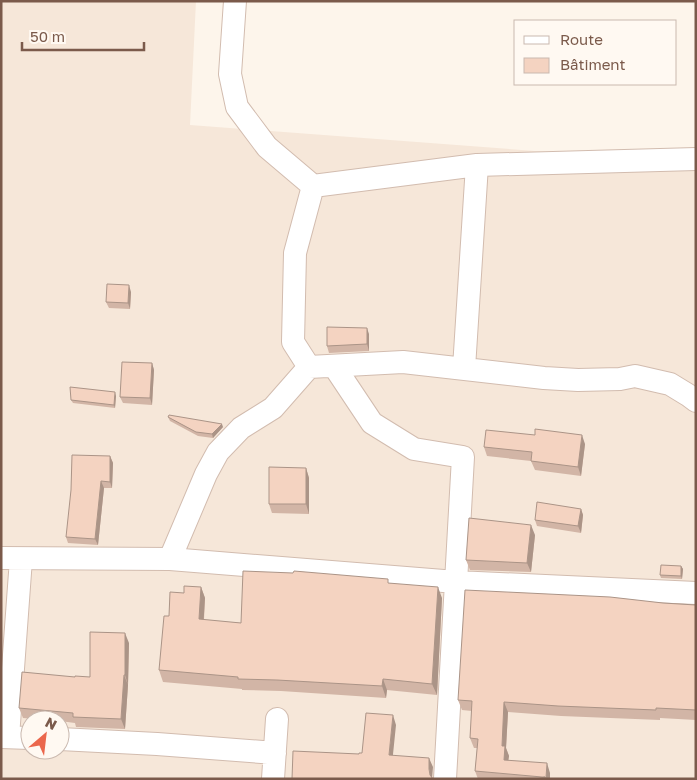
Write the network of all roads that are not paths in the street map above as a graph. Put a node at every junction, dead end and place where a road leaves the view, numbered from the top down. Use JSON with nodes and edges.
{"nodes":[{"id":1,"x":235,"y":1,"type":"edge"},
{"id":2,"x":696,"y":159,"type":"edge"},
{"id":3,"x":477,"y":164,"type":"junction"},
{"id":4,"x":313,"y":186,"type":"junction"},
{"id":5,"x":334,"y":366,"type":"junction"},
{"id":6,"x":309,"y":367,"type":"junction"},
{"id":7,"x":464,"y":368,"type":"junction"},
{"id":8,"x":696,"y":401,"type":"edge"},
{"id":9,"x":11,"y":558,"type":"edge"},
{"id":10,"x":170,"y":560,"type":"junction"},
{"id":11,"x":456,"y":582,"type":"junction"},
{"id":12,"x":696,"y":593,"type":"edge"},
{"id":13,"x":277,"y":719,"type":"dead end"},
{"id":14,"x":4,"y":737,"type":"edge"},
{"id":15,"x":20,"y":738,"type":"edge"},
{"id":16,"x":70,"y":740,"type":"edge"},
{"id":17,"x":275,"y":754,"type":"junction"},
{"id":18,"x":273,"y":779,"type":"edge"},
{"id":19,"x":445,"y":779,"type":"edge"}],
"edges":[{"from":1,"to":4,"type":"street"},
{"from":2,"to":3,"type":"street"},
{"from":3,"to":4,"type":"street"},
{"from":3,"to":7,"type":"street"},
{"from":4,"to":6,"type":"street"},
{"from":5,"to":6,"type":"street"},
{"from":5,"to":7,"type":"street"},
{"from":5,"to":11,"type":"street"},
{"from":6,"to":10,"type":"street"},
{"from":7,"to":8,"type":"street"},
{"from":9,"to":10,"type":"street"},
{"from":9,"to":14,"type":"street"},
{"from":10,"to":11,"type":"street"},
{"from":11,"to":12,"type":"street"},
{"from":11,"to":19,"type":"street"},
{"from":13,"to":17,"type":"street"},
{"from":14,"to":15,"type":"street"},
{"from":16,"to":17,"type":"street"},
{"from":17,"to":18,"type":"street"}]}
